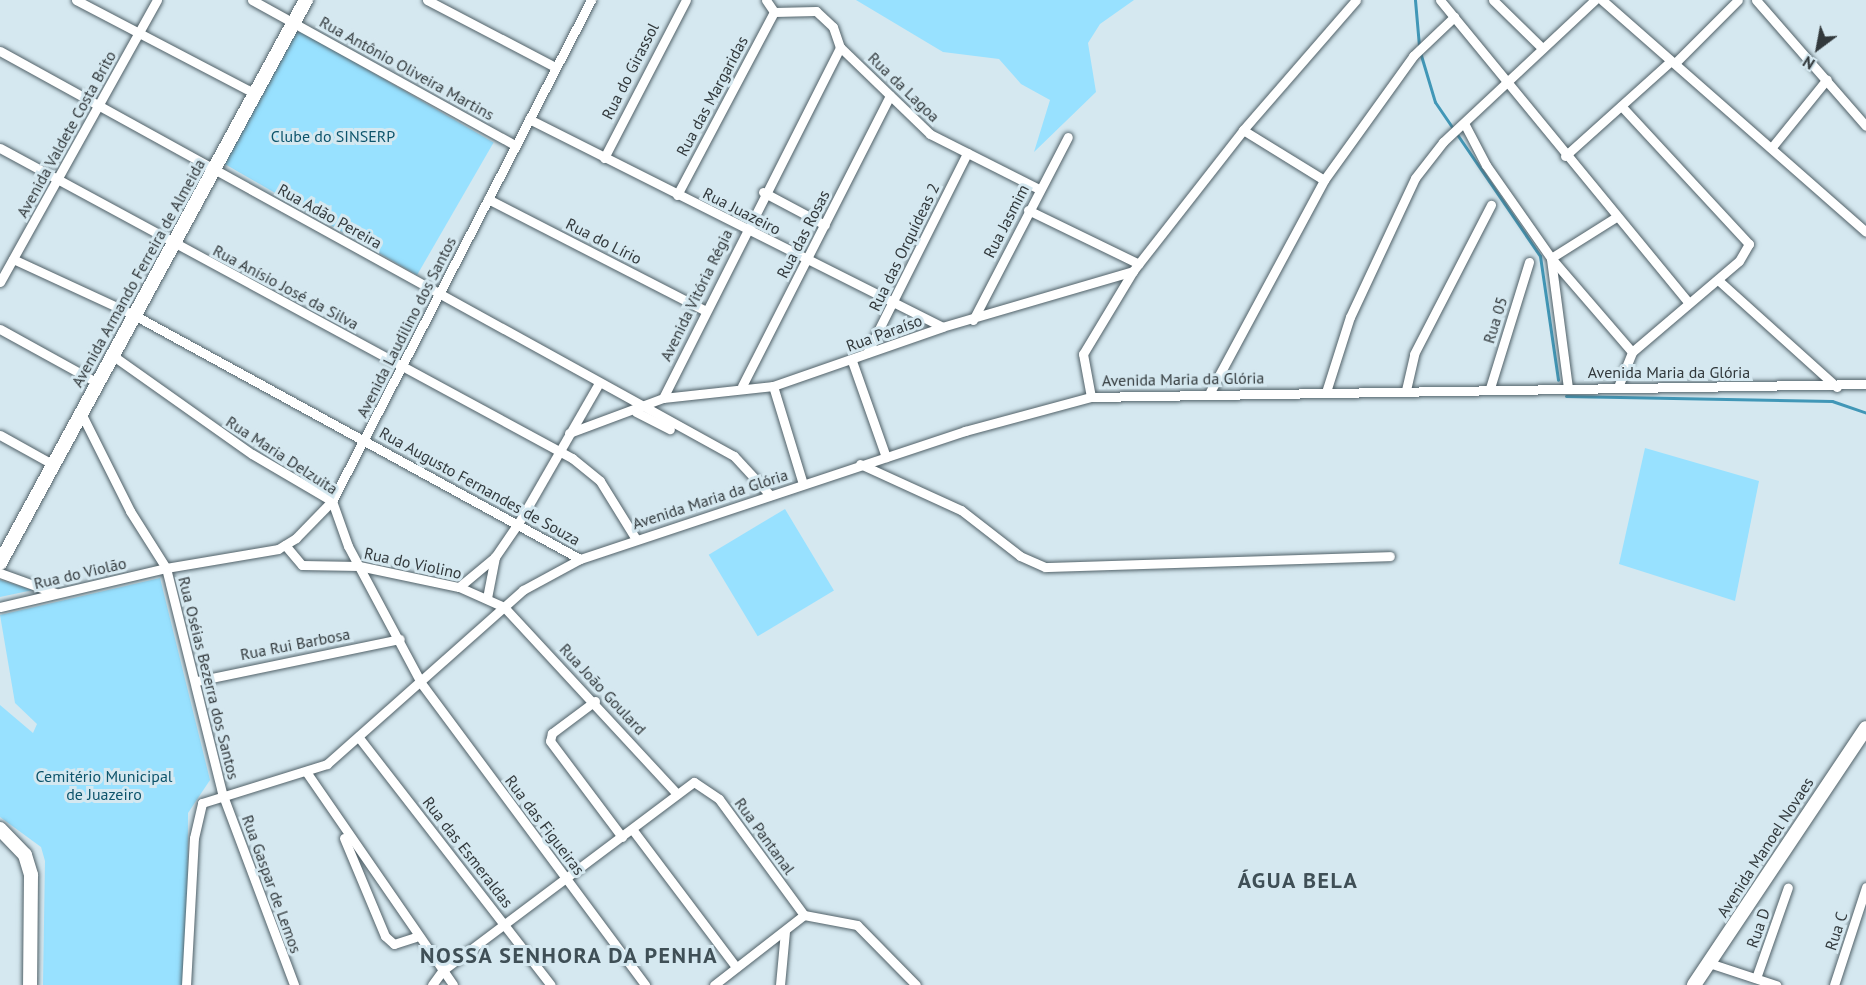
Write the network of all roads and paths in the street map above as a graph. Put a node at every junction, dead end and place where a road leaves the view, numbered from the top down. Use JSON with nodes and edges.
{"nodes":[{"id":1,"x":76,"y":0,"type":"edge"},
{"id":2,"x":157,"y":0,"type":"edge"},
{"id":3,"x":252,"y":0,"type":"edge"},
{"id":4,"x":306,"y":0,"type":"edge"},
{"id":5,"x":427,"y":0,"type":"edge"},
{"id":6,"x":591,"y":0,"type":"edge"},
{"id":7,"x":686,"y":0,"type":"edge"},
{"id":8,"x":766,"y":0,"type":"edge"},
{"id":9,"x":1356,"y":0,"type":"edge"},
{"id":10,"x":1440,"y":0,"type":"edge"},
{"id":11,"x":1493,"y":0,"type":"edge"},
{"id":12,"x":1595,"y":0,"type":"edge"},
{"id":13,"x":1602,"y":0,"type":"edge"},
{"id":14,"x":1738,"y":0,"type":"edge"},
{"id":15,"x":1756,"y":0,"type":"edge"},
{"id":16,"x":1614,"y":3,"type":"edge"},
{"id":17,"x":774,"y":12,"type":"junction"},
{"id":18,"x":1454,"y":17,"type":"junction"},
{"id":19,"x":295,"y":22,"type":"junction"},
{"id":20,"x":138,"y":34,"type":"junction"},
{"id":21,"x":840,"y":47,"type":"junction"},
{"id":22,"x":1542,"y":48,"type":"junction"},
{"id":23,"x":0,"y":51,"type":"edge"},
{"id":24,"x":1674,"y":61,"type":"junction"},
{"id":25,"x":555,"y":67,"type":"junction"},
{"id":26,"x":1827,"y":79,"type":"junction"},
{"id":27,"x":1508,"y":80,"type":"junction"},
{"id":28,"x":256,"y":94,"type":"junction"},
{"id":29,"x":890,"y":95,"type":"junction"},
{"id":30,"x":99,"y":105,"type":"junction"},
{"id":31,"x":1621,"y":106,"type":"junction"},
{"id":32,"x":529,"y":119,"type":"junction"},
{"id":33,"x":1462,"y":125,"type":"junction"},
{"id":34,"x":1866,"y":126,"type":"edge"},
{"id":35,"x":1243,"y":130,"type":"junction"},
{"id":36,"x":1068,"y":137,"type":"dead end"},
{"id":37,"x":515,"y":145,"type":"junction"},
{"id":38,"x":1772,"y":147,"type":"junction"},
{"id":39,"x":0,"y":148,"type":"edge"},
{"id":40,"x":967,"y":153,"type":"junction"},
{"id":41,"x":1565,"y":156,"type":"junction"},
{"id":42,"x":604,"y":158,"type":"junction"},
{"id":43,"x":214,"y":168,"type":"junction"},
{"id":44,"x":58,"y":179,"type":"junction"},
{"id":45,"x":1324,"y":180,"type":"junction"},
{"id":46,"x":1039,"y":189,"type":"junction"},
{"id":47,"x":763,"y":192,"type":"junction"},
{"id":48,"x":677,"y":195,"type":"junction"},
{"id":49,"x":488,"y":199,"type":"junction"},
{"id":50,"x":1491,"y":205,"type":"dead end"},
{"id":51,"x":1028,"y":210,"type":"junction"},
{"id":52,"x":1616,"y":217,"type":"junction"},
{"id":53,"x":825,"y":225,"type":"junction"},
{"id":54,"x":745,"y":229,"type":"junction"},
{"id":55,"x":1866,"y":232,"type":"edge"},
{"id":56,"x":173,"y":243,"type":"junction"},
{"id":57,"x":1551,"y":258,"type":"junction"},
{"id":58,"x":14,"y":259,"type":"junction"},
{"id":59,"x":808,"y":261,"type":"junction"},
{"id":60,"x":1529,"y":262,"type":"dead end"},
{"id":61,"x":1136,"y":268,"type":"junction"},
{"id":62,"x":1718,"y":280,"type":"junction"},
{"id":63,"x":0,"y":282,"type":"edge"},
{"id":64,"x":441,"y":295,"type":"junction"},
{"id":65,"x":894,"y":302,"type":"junction"},
{"id":66,"x":1688,"y":302,"type":"junction"},
{"id":67,"x":706,"y":310,"type":"junction"},
{"id":68,"x":134,"y":315,"type":"junction"},
{"id":69,"x":973,"y":320,"type":"junction"},
{"id":70,"x":942,"y":327,"type":"junction"},
{"id":71,"x":0,"y":329,"type":"edge"},
{"id":72,"x":1632,"y":352,"type":"junction"},
{"id":73,"x":867,"y":354,"type":"junction"},
{"id":74,"x":112,"y":355,"type":"junction"},
{"id":75,"x":852,"y":361,"type":"junction"},
{"id":76,"x":403,"y":368,"type":"junction"},
{"id":77,"x":96,"y":382,"type":"junction"},
{"id":78,"x":599,"y":383,"type":"junction"},
{"id":79,"x":1866,"y":384,"type":"edge"},
{"id":80,"x":742,"y":386,"type":"junction"},
{"id":81,"x":773,"y":386,"type":"junction"},
{"id":82,"x":1618,"y":387,"type":"junction"},
{"id":83,"x":1837,"y":387,"type":"junction"},
{"id":84,"x":1490,"y":388,"type":"junction"},
{"id":85,"x":1568,"y":388,"type":"junction"},
{"id":86,"x":1406,"y":390,"type":"junction"},
{"id":87,"x":1210,"y":392,"type":"junction"},
{"id":88,"x":1326,"y":392,"type":"junction"},
{"id":89,"x":1091,"y":397,"type":"junction"},
{"id":90,"x":663,"y":398,"type":"junction"},
{"id":91,"x":640,"y":410,"type":"junction"},
{"id":92,"x":81,"y":413,"type":"junction"},
{"id":93,"x":569,"y":433,"type":"junction"},
{"id":94,"x":0,"y":435,"type":"edge"},
{"id":95,"x":364,"y":439,"type":"junction"},
{"id":96,"x":558,"y":450,"type":"junction"},
{"id":97,"x":886,"y":456,"type":"junction"},
{"id":98,"x":52,"y":464,"type":"junction"},
{"id":99,"x":860,"y":464,"type":"junction"},
{"id":100,"x":803,"y":484,"type":"junction"},
{"id":101,"x":770,"y":495,"type":"junction"},
{"id":102,"x":332,"y":501,"type":"junction"},
{"id":103,"x":519,"y":522,"type":"junction"},
{"id":104,"x":636,"y":539,"type":"junction"},
{"id":105,"x":285,"y":545,"type":"junction"},
{"id":106,"x":1390,"y":556,"type":"dead end"},
{"id":107,"x":495,"y":557,"type":"junction"},
{"id":108,"x":580,"y":559,"type":"junction"},
{"id":109,"x":0,"y":563,"type":"edge"},
{"id":110,"x":359,"y":566,"type":"junction"},
{"id":111,"x":166,"y":568,"type":"junction"},
{"id":112,"x":0,"y":573,"type":"edge"},
{"id":113,"x":459,"y":587,"type":"junction"},
{"id":114,"x":56,"y":593,"type":"junction"},
{"id":115,"x":486,"y":598,"type":"junction"},
{"id":116,"x":0,"y":607,"type":"edge"},
{"id":117,"x":504,"y":607,"type":"junction"},
{"id":118,"x":400,"y":639,"type":"junction"},
{"id":119,"x":197,"y":681,"type":"junction"},
{"id":120,"x":421,"y":683,"type":"junction"},
{"id":121,"x":595,"y":701,"type":"junction"},
{"id":122,"x":1866,"y":728,"type":"edge"},
{"id":123,"x":360,"y":739,"type":"junction"},
{"id":124,"x":307,"y":773,"type":"junction"},
{"id":125,"x":222,"y":793,"type":"junction"},
{"id":126,"x":676,"y":793,"type":"junction"},
{"id":127,"x":341,"y":827,"type":"junction"},
{"id":128,"x":0,"y":829,"type":"edge"},
{"id":129,"x":632,"y":829,"type":"junction"},
{"id":130,"x":622,"y":837,"type":"junction"},
{"id":131,"x":567,"y":879,"type":"junction"},
{"id":132,"x":1866,"y":886,"type":"edge"},
{"id":133,"x":1788,"y":887,"type":"dead end"},
{"id":134,"x":804,"y":915,"type":"junction"},
{"id":135,"x":506,"y":925,"type":"junction"},
{"id":136,"x":785,"y":932,"type":"junction"},
{"id":137,"x":415,"y":937,"type":"junction"},
{"id":138,"x":1709,"y":963,"type":"junction"},
{"id":139,"x":736,"y":967,"type":"junction"},
{"id":140,"x":442,"y":971,"type":"junction"},
{"id":141,"x":1756,"y":978,"type":"junction"},
{"id":142,"x":30,"y":985,"type":"edge"},
{"id":143,"x":186,"y":985,"type":"edge"},
{"id":144,"x":294,"y":985,"type":"edge"},
{"id":145,"x":432,"y":985,"type":"edge"},
{"id":146,"x":453,"y":985,"type":"edge"},
{"id":147,"x":551,"y":985,"type":"edge"},
{"id":148,"x":645,"y":985,"type":"edge"},
{"id":149,"x":714,"y":985,"type":"edge"},
{"id":150,"x":780,"y":985,"type":"edge"},
{"id":151,"x":916,"y":985,"type":"edge"},
{"id":152,"x":1694,"y":985,"type":"edge"},
{"id":153,"x":1776,"y":985,"type":"edge"},
{"id":154,"x":1834,"y":985,"type":"edge"}],
"edges":[{"from":1,"to":20,"type":"street"},
{"from":2,"to":20,"type":"street","name":"Avenida Valdete Costa Brito"},
{"from":3,"to":19,"type":"street","name":"Rua Antônio Oliveira Martins"},
{"from":4,"to":19,"type":"street","name":"Avenida Armando Ferreira de Almeida"},
{"from":5,"to":25,"type":"street"},
{"from":6,"to":25,"type":"street","name":"Avenida Laudilino dos Santos"},
{"from":7,"to":42,"type":"street","name":"Rua do Girassol"},
{"from":8,"to":17,"type":"street"},
{"from":9,"to":35,"type":"street"},
{"from":10,"to":18,"type":"street"},
{"from":11,"to":22,"type":"street"},
{"from":12,"to":22,"type":"street"},
{"from":13,"to":16,"type":"street"},
{"from":14,"to":24,"type":"street"},
{"from":15,"to":26,"type":"street"},
{"from":16,"to":24,"type":"street"},
{"from":17,"to":21,"type":"street","name":"Rua da Lagoa"},
{"from":17,"to":48,"type":"street","name":"Rua das Margaridas"},
{"from":18,"to":27,"type":"street"},
{"from":18,"to":45,"type":"street"},
{"from":19,"to":28,"type":"street","name":"Avenida Armando Ferreira de Almeida"},
{"from":19,"to":37,"type":"street","name":"Rua Antônio Oliveira Martins"},
{"from":20,"to":28,"type":"street"},
{"from":20,"to":30,"type":"street","name":"Avenida Valdete Costa Brito"},
{"from":21,"to":29,"type":"street","name":"Rua da Lagoa"},
{"from":21,"to":47,"type":"street","name":"Avenida Vitória Régia"},
{"from":22,"to":27,"type":"street"},
{"from":23,"to":30,"type":"street","name":"Rua Adão Pereira"},
{"from":24,"to":31,"type":"street"},
{"from":24,"to":38,"type":"street"},
{"from":25,"to":32,"type":"street","name":"Avenida Laudilino dos Santos"},
{"from":26,"to":34,"type":"street"},
{"from":26,"to":38,"type":"street"},
{"from":27,"to":33,"type":"street"},
{"from":27,"to":41,"type":"street"},
{"from":28,"to":43,"type":"street","name":"Avenida Armando Ferreira de Almeida"},
{"from":29,"to":40,"type":"street","name":"Rua da Lagoa"},
{"from":29,"to":53,"type":"street","name":"Rua das Rosas"},
{"from":30,"to":43,"type":"street","name":"Rua Adão Pereira"},
{"from":30,"to":44,"type":"street","name":"Avenida Valdete Costa Brito"},
{"from":31,"to":41,"type":"street"},
{"from":31,"to":62,"type":"street"},
{"from":32,"to":37,"type":"street","name":"Avenida Laudilino dos Santos"},
{"from":32,"to":42,"type":"street","name":"Rua Juazeiro"},
{"from":33,"to":57,"type":"street"},
{"from":33,"to":88,"type":"street"},
{"from":35,"to":45,"type":"street"},
{"from":35,"to":61,"type":"street"},
{"from":36,"to":46,"type":"street","name":"Rua Jasmim"},
{"from":37,"to":49,"type":"street","name":"Avenida Laudilino dos Santos"},
{"from":38,"to":55,"type":"street"},
{"from":39,"to":44,"type":"street","name":"Rua Anísio José da Silva"},
{"from":40,"to":46,"type":"street","name":"Rua da Lagoa"},
{"from":40,"to":65,"type":"street","name":"Rua das Orquídeas 2"},
{"from":41,"to":52,"type":"street"},
{"from":42,"to":48,"type":"street","name":"Rua Juazeiro"},
{"from":43,"to":56,"type":"street","name":"Avenida Armando Ferreira de Almeida"},
{"from":43,"to":64,"type":"street","name":"Rua Adão Pereira"},
{"from":44,"to":56,"type":"street","name":"Rua Anísio José da Silva"},
{"from":44,"to":58,"type":"street","name":"Avenida Valdete Costa Brito"},
{"from":45,"to":87,"type":"street"},
{"from":46,"to":51,"type":"street","name":"Rua Jasmim"},
{"from":47,"to":53,"type":"street"},
{"from":47,"to":54,"type":"street","name":"Avenida Vitória Régia"},
{"from":48,"to":54,"type":"street","name":"Rua Juazeiro"},
{"from":49,"to":64,"type":"street","name":"Avenida Laudilino dos Santos"},
{"from":49,"to":67,"type":"street","name":"Rua do Lírio"},
{"from":50,"to":86,"type":"street"},
{"from":51,"to":61,"type":"street"},
{"from":51,"to":69,"type":"street","name":"Rua Jasmim"},
{"from":52,"to":57,"type":"street"},
{"from":52,"to":66,"type":"street"},
{"from":53,"to":59,"type":"street","name":"Rua das Rosas"},
{"from":54,"to":59,"type":"street","name":"Rua Juazeiro"},
{"from":54,"to":67,"type":"street","name":"Avenida Vitória Régia"},
{"from":56,"to":68,"type":"street","name":"Avenida Armando Ferreira de Almeida"},
{"from":56,"to":76,"type":"street","name":"Rua Anísio José da Silva"},
{"from":57,"to":72,"type":"street"},
{"from":57,"to":85,"type":"street"},
{"from":58,"to":63,"type":"street","name":"Avenida Valdete Costa Brito"},
{"from":58,"to":68,"type":"street","name":"Rua Augusto Fernandes de Souza"},
{"from":59,"to":65,"type":"street","name":"Rua Juazeiro"},
{"from":59,"to":80,"type":"street","name":"Rua das Rosas"},
{"from":60,"to":84,"type":"street","name":"Rua 05"},
{"from":61,"to":69,"type":"street","name":"Rua Paraíso"},
{"from":61,"to":89,"type":"street"},
{"from":62,"to":66,"type":"street"},
{"from":62,"to":83,"type":"street"},
{"from":64,"to":76,"type":"street","name":"Avenida Laudilino dos Santos"},
{"from":64,"to":78,"type":"street","name":"Rua Adão Pereira"},
{"from":65,"to":70,"type":"street","name":"Rua Juazeiro"},
{"from":65,"to":73,"type":"street","name":"Rua das Orquídeas 2"},
{"from":66,"to":72,"type":"street"},
{"from":67,"to":90,"type":"street","name":"Avenida Vitória Régia"},
{"from":68,"to":74,"type":"street","name":"Avenida Armando Ferreira de Almeida"},
{"from":68,"to":95,"type":"street","name":"Rua Augusto Fernandes de Souza"},
{"from":69,"to":70,"type":"street","name":"Rua Paraíso"},
{"from":70,"to":73,"type":"street","name":"Rua Paraíso"},
{"from":71,"to":77,"type":"street"},
{"from":72,"to":82,"type":"street"},
{"from":73,"to":75,"type":"street","name":"Rua Paraíso"},
{"from":74,"to":77,"type":"street","name":"Avenida Armando Ferreira de Almeida"},
{"from":74,"to":102,"type":"street","name":"Rua Maria Delzuita"},
{"from":75,"to":81,"type":"street","name":"Rua Paraíso"},
{"from":75,"to":97,"type":"street"},
{"from":76,"to":95,"type":"street","name":"Avenida Laudilino dos Santos"},
{"from":76,"to":96,"type":"street","name":"Rua Anísio José da Silva"},
{"from":77,"to":92,"type":"street","name":"Avenida Armando Ferreira de Almeida"},
{"from":78,"to":91,"type":"street","name":"Rua Adão Pereira"},
{"from":78,"to":93,"type":"street"},
{"from":79,"to":83,"type":"street","name":"Avenida Maria da Glória"},
{"from":80,"to":81,"type":"street","name":"Rua Paraíso"},
{"from":80,"to":90,"type":"street","name":"Rua Paraíso"},
{"from":81,"to":100,"type":"street"},
{"from":82,"to":83,"type":"street","name":"Avenida Maria da Glória"},
{"from":82,"to":85,"type":"street","name":"Avenida Maria da Glória"},
{"from":84,"to":85,"type":"street","name":"Avenida Maria da Glória"},
{"from":84,"to":86,"type":"street","name":"Avenida Maria da Glória"},
{"from":86,"to":88,"type":"street","name":"Avenida Maria da Glória"},
{"from":87,"to":88,"type":"street","name":"Avenida Maria da Glória"},
{"from":87,"to":89,"type":"street","name":"Avenida Maria da Glória"},
{"from":89,"to":97,"type":"street","name":"Avenida Maria da Glória"},
{"from":90,"to":91,"type":"street","name":"Rua Paraíso"},
{"from":91,"to":93,"type":"street","name":"Rua Paraíso"},
{"from":91,"to":101,"type":"street","name":"Rua Adão Pereira"},
{"from":92,"to":98,"type":"street","name":"Avenida Armando Ferreira de Almeida"},
{"from":92,"to":111,"type":"street","name":"Rua Oséias Bezerra dos Santos"},
{"from":93,"to":96,"type":"street"},
{"from":94,"to":98,"type":"street"},
{"from":95,"to":102,"type":"street","name":"Avenida Laudilino dos Santos"},
{"from":95,"to":103,"type":"street","name":"Rua Augusto Fernandes de Souza"},
{"from":96,"to":103,"type":"street"},
{"from":96,"to":104,"type":"street","name":"Rua Anísio José da Silva"},
{"from":97,"to":99,"type":"street","name":"Avenida Maria da Glória"},
{"from":98,"to":109,"type":"street","name":"Avenida Armando Ferreira de Almeida"},
{"from":99,"to":100,"type":"street","name":"Avenida Maria da Glória"},
{"from":99,"to":106,"type":"street"},
{"from":100,"to":101,"type":"street","name":"Avenida Maria da Glória"},
{"from":101,"to":104,"type":"street","name":"Avenida Maria da Glória"},
{"from":102,"to":105,"type":"street","name":"Avenida Laudilino dos Santos"},
{"from":102,"to":110,"type":"street","name":"Rua Maria Delzuita"},
{"from":103,"to":107,"type":"street"},
{"from":103,"to":108,"type":"street","name":"Rua Augusto Fernandes de Souza"},
{"from":104,"to":108,"type":"street","name":"Avenida Maria da Glória"},
{"from":105,"to":110,"type":"street","name":"Rua do Violino"},
{"from":105,"to":111,"type":"street"},
{"from":107,"to":113,"type":"street"},
{"from":107,"to":115,"type":"street"},
{"from":108,"to":117,"type":"street","name":"Avenida Maria da Glória"},
{"from":110,"to":113,"type":"street","name":"Rua do Violino"},
{"from":110,"to":118,"type":"street","name":"Rua Maria Delzuita"},
{"from":111,"to":114,"type":"street","name":"Rua do Violão"},
{"from":111,"to":119,"type":"street","name":"Rua Oséias Bezerra dos Santos"},
{"from":112,"to":114,"type":"street"},
{"from":113,"to":115,"type":"street","name":"Rua do Violino"},
{"from":114,"to":116,"type":"street","name":"Rua do Violão"},
{"from":115,"to":117,"type":"street","name":"Rua do Violino"},
{"from":117,"to":120,"type":"street","name":"Avenida Maria da Glória"},
{"from":117,"to":121,"type":"street","name":"Rua João Goulard"},
{"from":118,"to":119,"type":"street","name":"Rua Rui Barbosa"},
{"from":118,"to":120,"type":"street","name":"Rua Maria Delzuita"},
{"from":119,"to":125,"type":"street","name":"Rua Oséias Bezerra dos Santos"},
{"from":120,"to":123,"type":"street","name":"Avenida Maria da Glória"},
{"from":120,"to":131,"type":"street","name":"Rua das Figueiras"},
{"from":121,"to":126,"type":"street","name":"Rua João Goulard"},
{"from":121,"to":130,"type":"street"},
{"from":122,"to":138,"type":"street","name":"Avenida Manoel Novaes"},
{"from":123,"to":124,"type":"street","name":"Avenida Maria da Glória"},
{"from":123,"to":135,"type":"street","name":"Rua das Esmeraldas"},
{"from":124,"to":125,"type":"street","name":"Avenida Maria da Glória"},
{"from":124,"to":127,"type":"street"},
{"from":125,"to":143,"type":"street"},
{"from":125,"to":144,"type":"street","name":"Rua Gaspar de Lemos"},
{"from":126,"to":129,"type":"street"},
{"from":126,"to":134,"type":"street","name":"Rua Pantanal"},
{"from":127,"to":137,"type":"street"},
{"from":127,"to":137,"type":"street"},
{"from":128,"to":142,"type":"street"},
{"from":129,"to":130,"type":"street"},
{"from":129,"to":139,"type":"street"},
{"from":130,"to":131,"type":"street"},
{"from":131,"to":135,"type":"street"},
{"from":131,"to":148,"type":"street","name":"Rua das Figueiras"},
{"from":132,"to":154,"type":"street","name":"Rua C"},
{"from":133,"to":141,"type":"street","name":"Rua D"},
{"from":134,"to":136,"type":"street"},
{"from":134,"to":151,"type":"street"},
{"from":135,"to":140,"type":"street"},
{"from":135,"to":147,"type":"street","name":"Rua das Esmeraldas"},
{"from":136,"to":139,"type":"street"},
{"from":136,"to":150,"type":"street"},
{"from":137,"to":140,"type":"street"},
{"from":138,"to":141,"type":"street"},
{"from":138,"to":152,"type":"street","name":"Avenida Manoel Novaes"},
{"from":139,"to":149,"type":"street"},
{"from":140,"to":145,"type":"street"},
{"from":140,"to":146,"type":"street"},
{"from":141,"to":153,"type":"street"}]}
